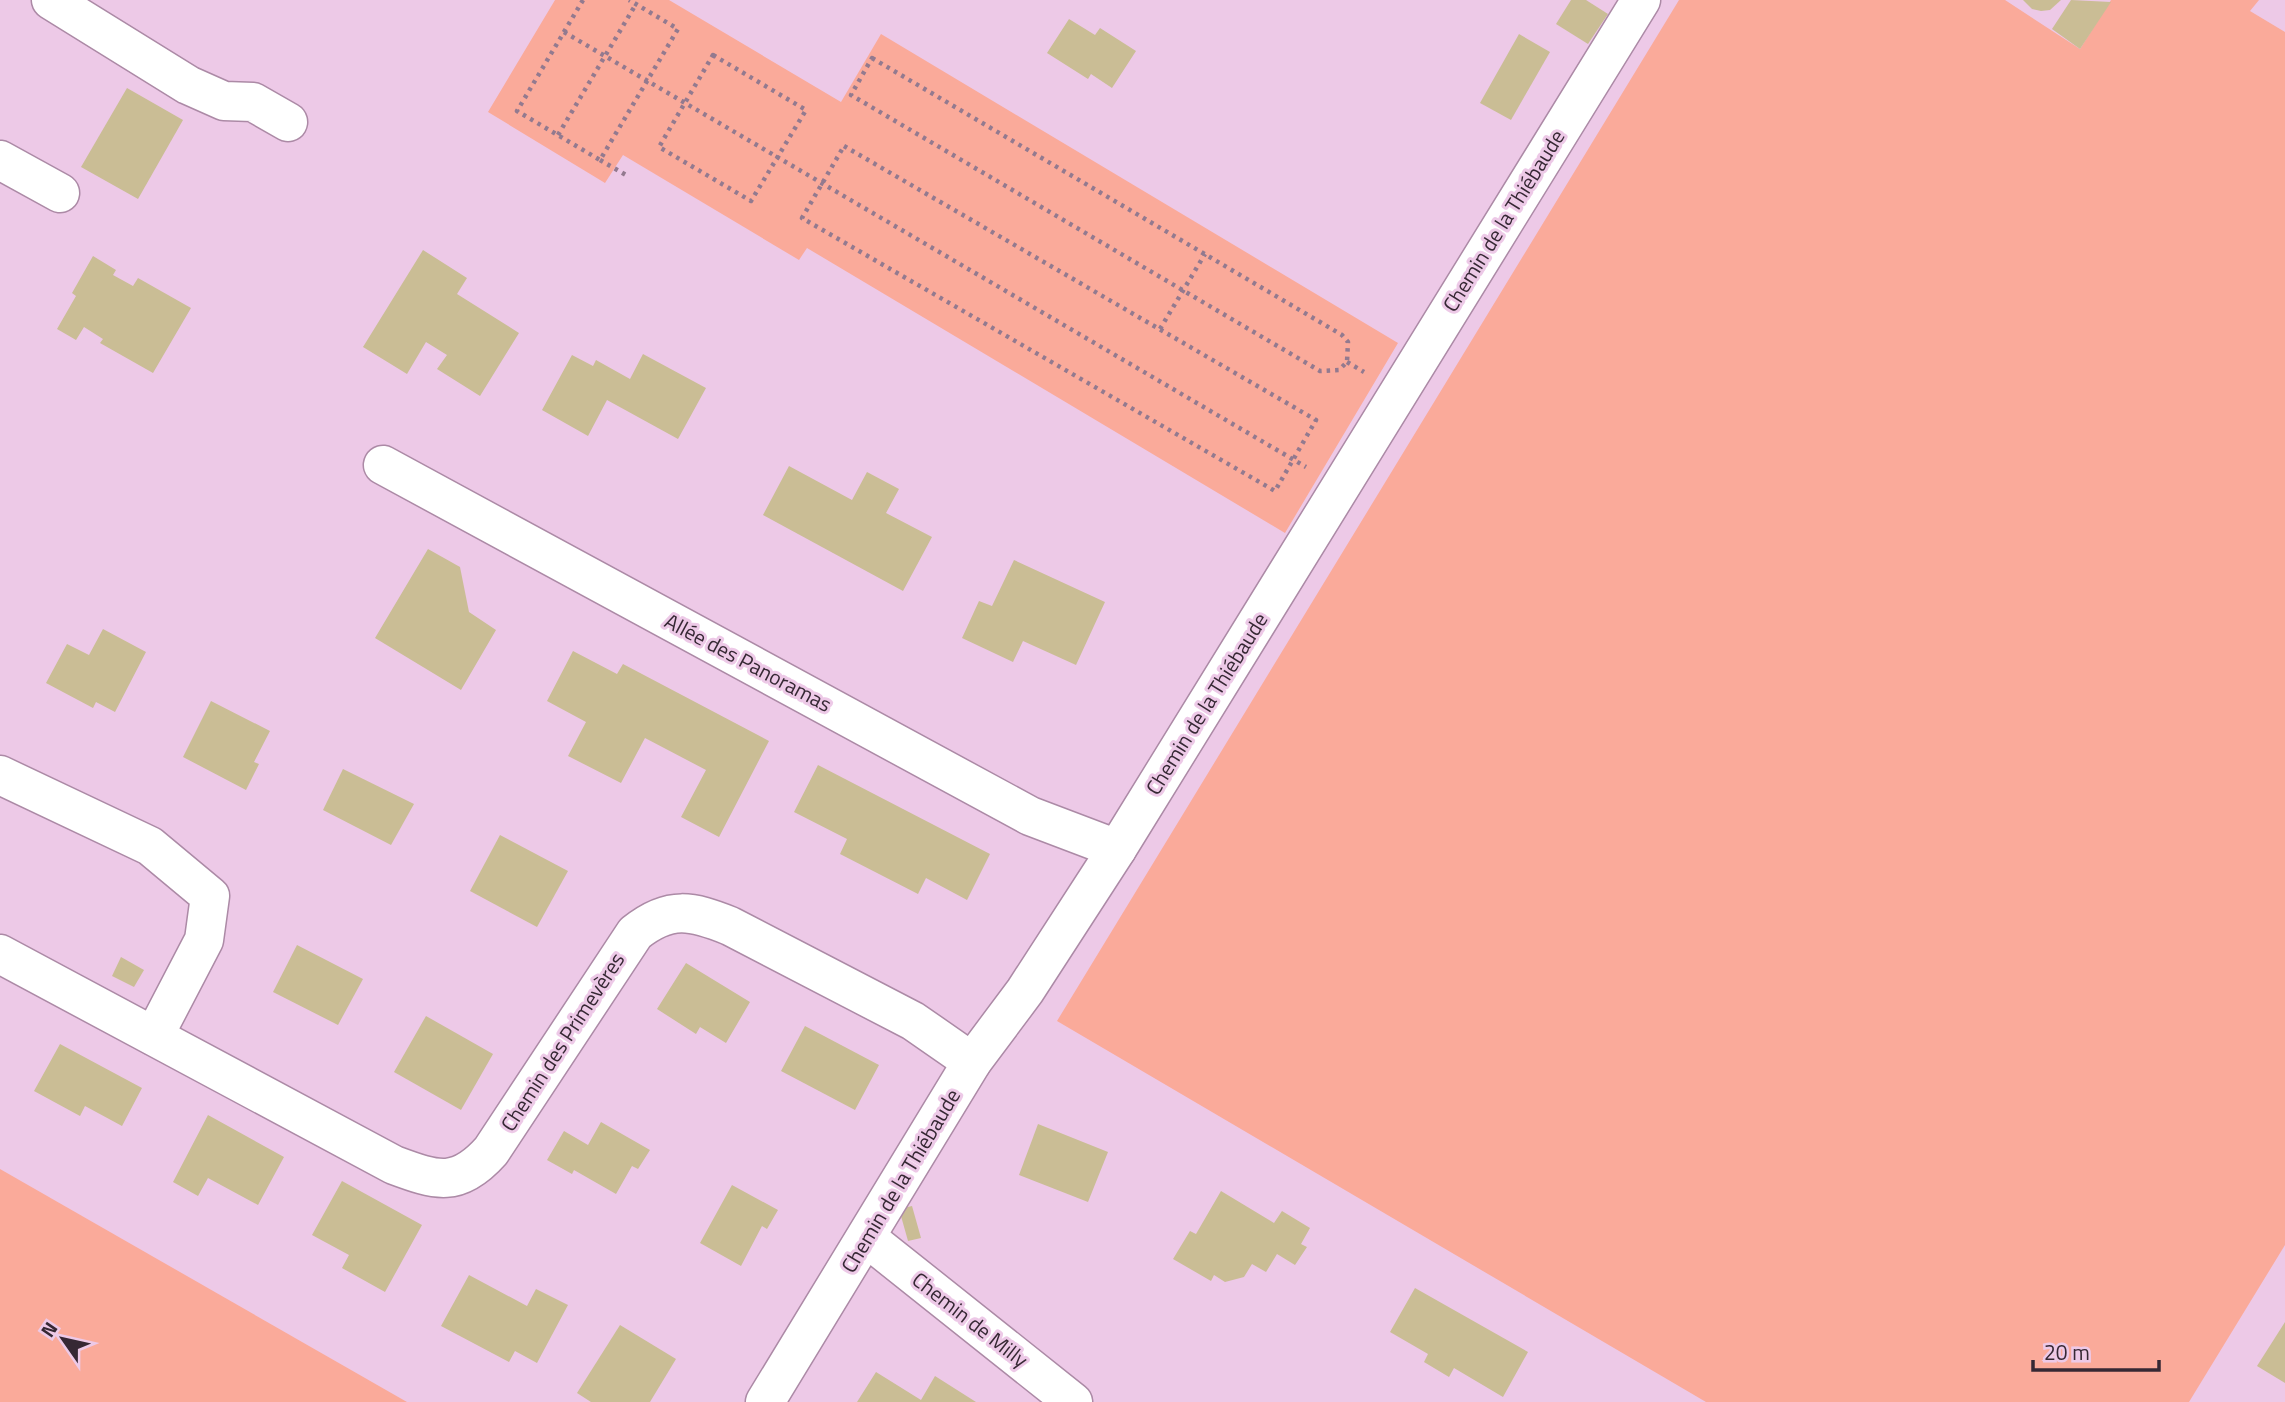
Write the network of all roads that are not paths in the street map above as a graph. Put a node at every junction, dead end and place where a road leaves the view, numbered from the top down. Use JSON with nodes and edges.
{"nodes":[{"id":1,"x":51,"y":0,"type":"edge"},
{"id":2,"x":1641,"y":0,"type":"edge"},
{"id":3,"x":288,"y":122,"type":"dead end"},
{"id":4,"x":0,"y":160,"type":"edge"},
{"id":5,"x":61,"y":192,"type":"dead end"},
{"id":6,"x":383,"y":465,"type":"dead end"},
{"id":7,"x":0,"y":775,"type":"edge"},
{"id":8,"x":1117,"y":849,"type":"junction"},
{"id":9,"x":0,"y":954,"type":"edge"},
{"id":10,"x":154,"y":1036,"type":"junction"},
{"id":11,"x":972,"y":1062,"type":"junction"},
{"id":12,"x":867,"y":1238,"type":"junction"},
{"id":13,"x":765,"y":1402,"type":"edge"},
{"id":14,"x":1073,"y":1402,"type":"edge"}],
"edges":[{"from":1,"to":3,"type":"street"},
{"from":2,"to":8,"type":"street","name":"Chemin de la Thiébaude"},
{"from":4,"to":5,"type":"street"},
{"from":6,"to":8,"type":"street","name":"Allée des Panoramas"},
{"from":7,"to":10,"type":"street"},
{"from":8,"to":11,"type":"street","name":"Chemin de la Thiébaude"},
{"from":9,"to":10,"type":"street","name":"Chemin des Primevères"},
{"from":10,"to":11,"type":"street","name":"Chemin des Primevères"},
{"from":11,"to":12,"type":"street","name":"Chemin de la Thiébaude"},
{"from":12,"to":13,"type":"street","name":"Chemin de la Thiébaude"},
{"from":12,"to":14,"type":"street","name":"Chemin de Milly"}]}
